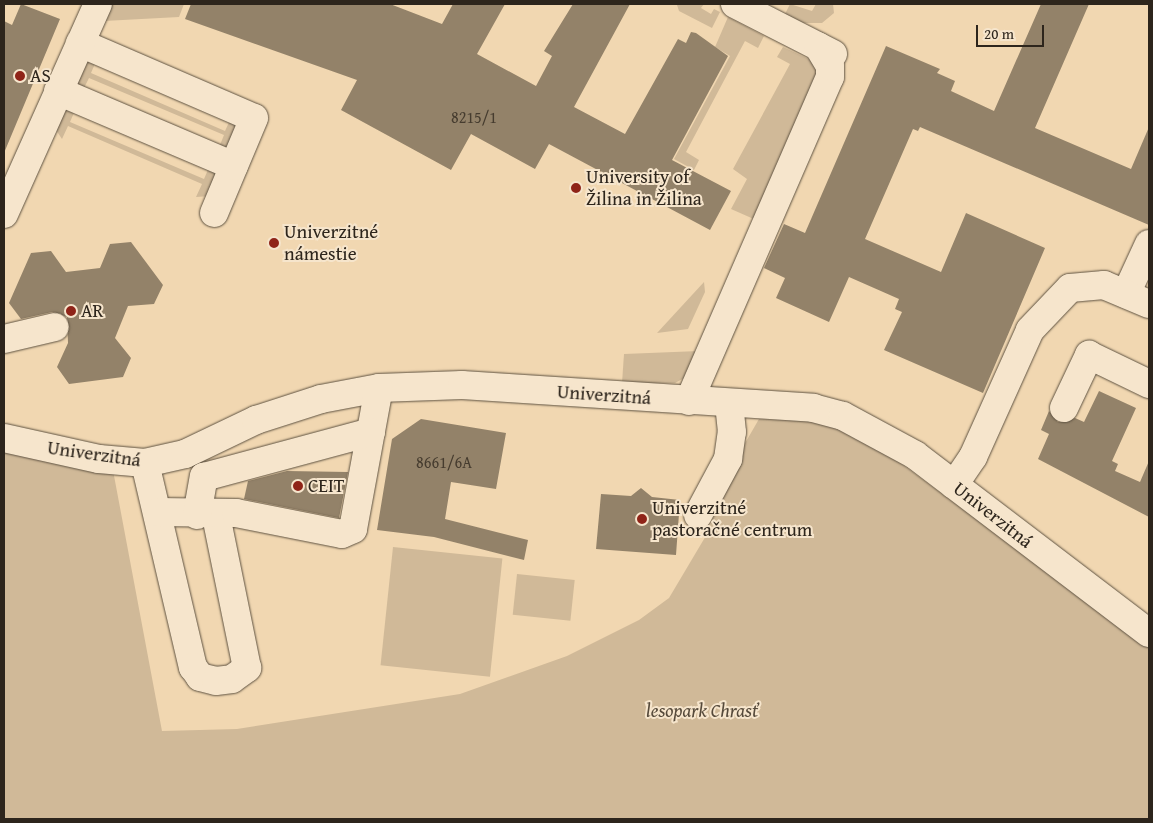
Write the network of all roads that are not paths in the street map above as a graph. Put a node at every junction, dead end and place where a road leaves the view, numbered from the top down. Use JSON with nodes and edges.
{"nodes":[{"id":1,"x":98,"y":4,"type":"edge"},
{"id":2,"x":734,"y":4,"type":"edge"},
{"id":3,"x":80,"y":43,"type":"junction"},
{"id":4,"x":818,"y":46,"type":"junction"},
{"id":5,"x":846,"y":61,"type":"dead end"},
{"id":6,"x":58,"y":91,"type":"junction"},
{"id":7,"x":234,"y":166,"type":"junction"},
{"id":8,"x":214,"y":213,"type":"dead end"},
{"id":9,"x":4,"y":214,"type":"edge"},
{"id":10,"x":1149,"y":244,"type":"edge"},
{"id":11,"x":1138,"y":299,"type":"edge"},
{"id":12,"x":55,"y":327,"type":"dead end"},
{"id":13,"x":4,"y":339,"type":"edge"},
{"id":14,"x":1149,"y":384,"type":"edge"},
{"id":15,"x":379,"y":388,"type":"junction"},
{"id":16,"x":689,"y":401,"type":"junction"},
{"id":17,"x":729,"y":403,"type":"junction"},
{"id":18,"x":1064,"y":408,"type":"dead end"},
{"id":19,"x":371,"y":432,"type":"junction"},
{"id":20,"x":4,"y":438,"type":"edge"},
{"id":21,"x":145,"y":463,"type":"junction"},
{"id":22,"x":954,"y":485,"type":"junction"},
{"id":23,"x":158,"y":512,"type":"junction"},
{"id":24,"x":207,"y":515,"type":"junction"},
{"id":25,"x":698,"y":515,"type":"dead end"},
{"id":26,"x":1149,"y":634,"type":"edge"}],
"edges":[{"from":1,"to":3,"type":"street"},
{"from":2,"to":4,"type":"street"},
{"from":3,"to":6,"type":"street"},
{"from":3,"to":7,"type":"street"},
{"from":4,"to":5,"type":"street"},
{"from":4,"to":16,"type":"street"},
{"from":6,"to":7,"type":"street"},
{"from":6,"to":9,"type":"street"},
{"from":7,"to":8,"type":"street"},
{"from":10,"to":11,"type":"street"},
{"from":11,"to":22,"type":"street"},
{"from":12,"to":13,"type":"street"},
{"from":14,"to":18,"type":"street"},
{"from":15,"to":16,"type":"street","name":"Univerzitná"},
{"from":15,"to":19,"type":"street"},
{"from":15,"to":21,"type":"street","name":"Univerzitná"},
{"from":16,"to":17,"type":"street","name":"Univerzitná"},
{"from":17,"to":22,"type":"street","name":"Univerzitná"},
{"from":17,"to":25,"type":"street"},
{"from":19,"to":24,"type":"street"},
{"from":19,"to":24,"type":"street"},
{"from":20,"to":21,"type":"street","name":"Univerzitná"},
{"from":21,"to":23,"type":"street"},
{"from":22,"to":26,"type":"street","name":"Univerzitná"},
{"from":23,"to":24,"type":"street"},
{"from":23,"to":24,"type":"street"}]}
